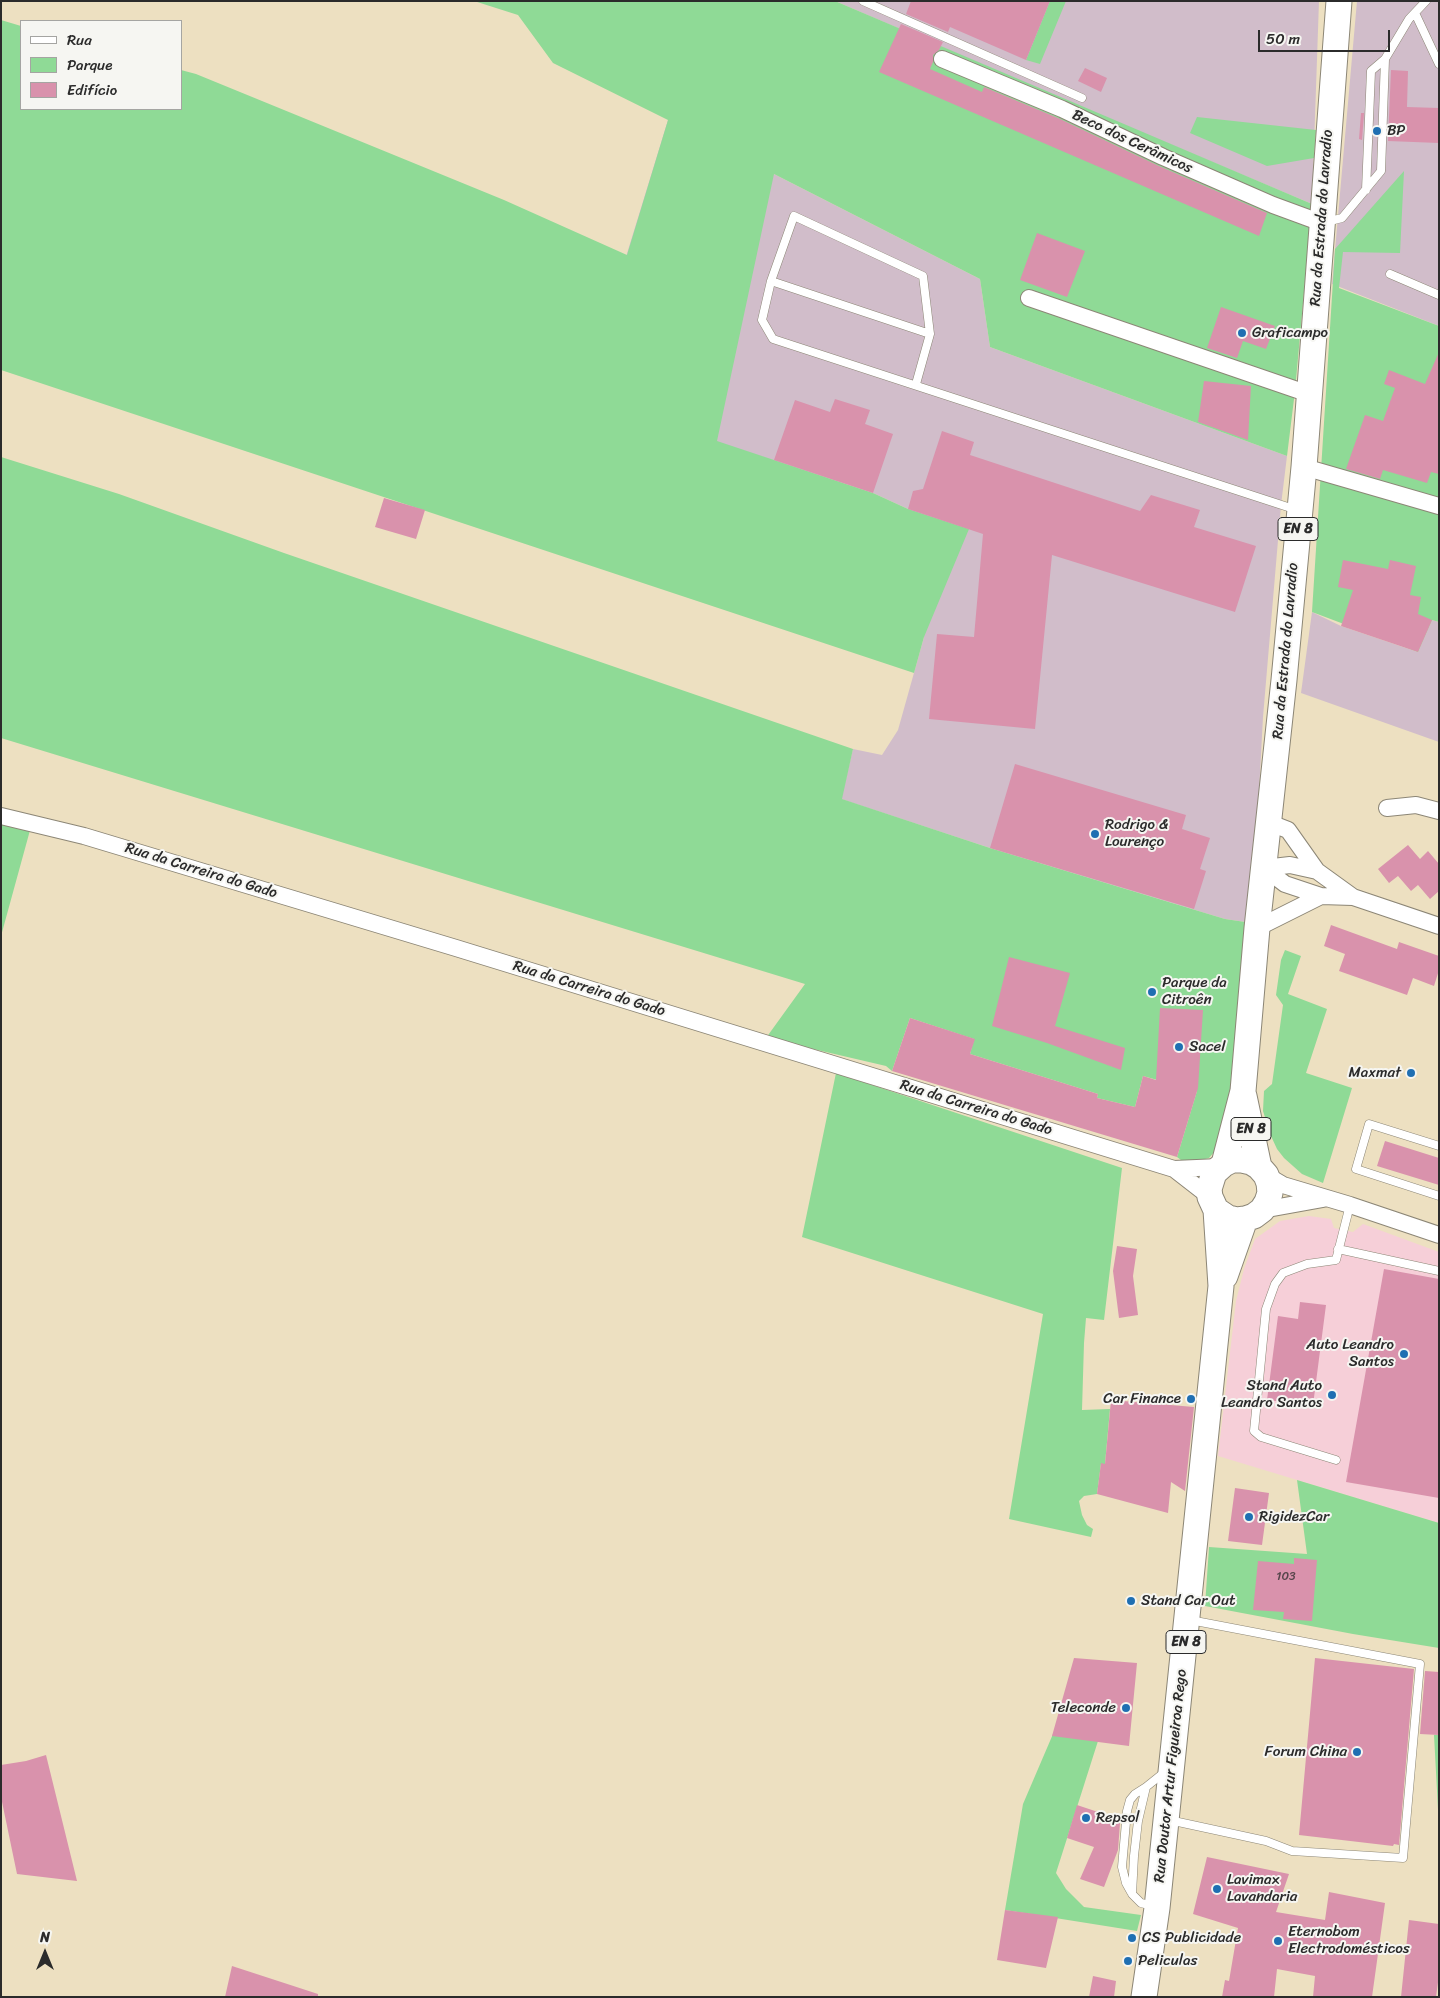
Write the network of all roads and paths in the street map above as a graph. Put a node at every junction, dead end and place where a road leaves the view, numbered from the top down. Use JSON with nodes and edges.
{"nodes":[{"id":1,"x":863,"y":1,"type":"edge"},
{"id":2,"x":1339,"y":1,"type":"edge"},
{"id":3,"x":1426,"y":1,"type":"edge"},
{"id":4,"x":1415,"y":13,"type":"junction"},
{"id":5,"x":942,"y":59,"type":"dead end"},
{"id":6,"x":1385,"y":59,"type":"junction"},
{"id":7,"x":1439,"y":64,"type":"edge"},
{"id":8,"x":1082,"y":98,"type":"dead end"},
{"id":9,"x":1366,"y":190,"type":"junction"},
{"id":10,"x":1322,"y":223,"type":"junction"},
{"id":11,"x":1390,"y":274,"type":"dead end"},
{"id":12,"x":771,"y":281,"type":"junction"},
{"id":13,"x":1439,"y":295,"type":"edge"},
{"id":14,"x":1029,"y":298,"type":"dead end"},
{"id":15,"x":930,"y":334,"type":"junction"},
{"id":16,"x":916,"y":384,"type":"junction"},
{"id":17,"x":1309,"y":394,"type":"junction"},
{"id":18,"x":1304,"y":467,"type":"junction"},
{"id":19,"x":1439,"y":506,"type":"edge"},
{"id":20,"x":1299,"y":511,"type":"junction"},
{"id":21,"x":1388,"y":808,"type":"dead end"},
{"id":22,"x":1439,"y":811,"type":"edge"},
{"id":23,"x":1,"y":816,"type":"edge"},
{"id":24,"x":1270,"y":823,"type":"junction"},
{"id":25,"x":1264,"y":868,"type":"junction"},
{"id":26,"x":1317,"y":871,"type":"junction"},
{"id":27,"x":1321,"y":896,"type":"junction"},
{"id":28,"x":1353,"y":897,"type":"junction"},
{"id":29,"x":1439,"y":926,"type":"edge"},
{"id":30,"x":1257,"y":928,"type":"junction"},
{"id":31,"x":1243,"y":1091,"type":"junction"},
{"id":32,"x":1439,"y":1146,"type":"edge"},
{"id":33,"x":1222,"y":1165,"type":"junction"},
{"id":34,"x":1174,"y":1169,"type":"junction"},
{"id":35,"x":1263,"y":1171,"type":"junction"},
{"id":36,"x":1439,"y":1196,"type":"edge"},
{"id":37,"x":1325,"y":1199,"type":"junction"},
{"id":38,"x":1213,"y":1204,"type":"junction"},
{"id":39,"x":1350,"y":1205,"type":"junction"},
{"id":40,"x":1254,"y":1215,"type":"junction"},
{"id":41,"x":1439,"y":1236,"type":"edge"},
{"id":42,"x":1338,"y":1249,"type":"junction"},
{"id":43,"x":1439,"y":1270,"type":"edge"},
{"id":44,"x":1221,"y":1286,"type":"junction"},
{"id":45,"x":1336,"y":1460,"type":"dead end"},
{"id":46,"x":1188,"y":1619,"type":"junction"},
{"id":47,"x":1173,"y":1764,"type":"junction"},
{"id":48,"x":1146,"y":1787,"type":"junction"},
{"id":49,"x":1167,"y":1820,"type":"junction"},
{"id":50,"x":1132,"y":1894,"type":"junction"},
{"id":51,"x":1158,"y":1908,"type":"junction"},
{"id":52,"x":1144,"y":1997,"type":"edge"}],
"edges":[{"from":1,"to":8,"type":"lane"},
{"from":2,"to":10,"type":"main road","name":"Rua da Estrada do Lavradio","number":"EN 8"},
{"from":3,"to":4,"type":"lane"},
{"from":4,"to":6,"type":"lane"},
{"from":4,"to":7,"type":"lane"},
{"from":5,"to":10,"type":"street","name":"Beco dos Cerâmicos"},
{"from":6,"to":9,"type":"lane"},
{"from":6,"to":9,"type":"lane"},
{"from":9,"to":10,"type":"lane"},
{"from":10,"to":17,"type":"main road","name":"Rua da Estrada do Lavradio","number":"EN 8"},
{"from":11,"to":13,"type":"lane"},
{"from":12,"to":15,"type":"lane"},
{"from":12,"to":15,"type":"lane"},
{"from":12,"to":16,"type":"lane"},
{"from":14,"to":17,"type":"street"},
{"from":15,"to":16,"type":"lane"},
{"from":16,"to":20,"type":"lane"},
{"from":17,"to":18,"type":"main road","name":"Rua da Estrada do Lavradio","number":"EN 8"},
{"from":18,"to":19,"type":"street"},
{"from":18,"to":20,"type":"main road","name":"Rua da Estrada do Lavradio","number":"EN 8"},
{"from":20,"to":24,"type":"main road","name":"Rua da Estrada do Lavradio","number":"EN 8"},
{"from":21,"to":22,"type":"street"},
{"from":23,"to":34,"type":"street","name":"Rua da Carreira do Gado"},
{"from":24,"to":25,"type":"main road","name":"Rua da Estrada do Lavradio","number":"EN 8"},
{"from":24,"to":26,"type":"street"},
{"from":25,"to":26,"type":"street"},
{"from":25,"to":27,"type":"street"},
{"from":25,"to":30,"type":"main road","name":"Rua da Estrada do Lavradio","number":"EN 8"},
{"from":26,"to":28,"type":"street"},
{"from":27,"to":28,"type":"street"},
{"from":27,"to":30,"type":"street"},
{"from":28,"to":29,"type":"street"},
{"from":30,"to":31,"type":"main road","name":"Rua da Estrada do Lavradio","number":"EN 8"},
{"from":31,"to":33,"type":"main road","name":"Rua da Estrada do Lavradio","number":"EN 8"},
{"from":31,"to":35,"type":"main road","name":"Rua da Estrada do Lavradio","number":"EN 8"},
{"from":32,"to":36,"type":"lane"},
{"from":33,"to":34,"type":"street"},
{"from":33,"to":35,"type":"main road","number":"EN 8"},
{"from":33,"to":38,"type":"main road","name":"Rua Doutor Artur Figueiroa Rego","number":"EN 8"},
{"from":34,"to":38,"type":"street"},
{"from":35,"to":37,"type":"street"},
{"from":35,"to":40,"type":"main road","name":"Rua Doutor Artur Figueiroa Rego","number":"EN 8"},
{"from":37,"to":39,"type":"street"},
{"from":37,"to":40,"type":"street"},
{"from":38,"to":40,"type":"main road"},
{"from":38,"to":44,"type":"main road","name":"Rua Doutor Artur Figueiroa Rego","number":"EN 8"},
{"from":39,"to":41,"type":"street"},
{"from":39,"to":42,"type":"lane"},
{"from":40,"to":44,"type":"main road","name":"Rua Doutor Artur Figueiroa Rego","number":"EN 8"},
{"from":42,"to":43,"type":"lane"},
{"from":42,"to":45,"type":"lane"},
{"from":44,"to":46,"type":"main road","name":"Rua Doutor Artur Figueiroa Rego","number":"EN 8"},
{"from":46,"to":47,"type":"main road","name":"Rua Doutor Artur Figueiroa Rego","number":"EN 8"},
{"from":46,"to":49,"type":"lane"},
{"from":47,"to":48,"type":"lane"},
{"from":47,"to":49,"type":"main road","name":"Rua Doutor Artur Figueiroa Rego","number":"EN 8"},
{"from":48,"to":50,"type":"lane"},
{"from":48,"to":50,"type":"lane"},
{"from":49,"to":51,"type":"main road","name":"Rua Doutor Artur Figueiroa Rego","number":"EN 8"},
{"from":50,"to":51,"type":"lane"},
{"from":51,"to":52,"type":"main road","name":"Rua Doutor Artur Figueiroa Rego","number":"EN 8"}]}
